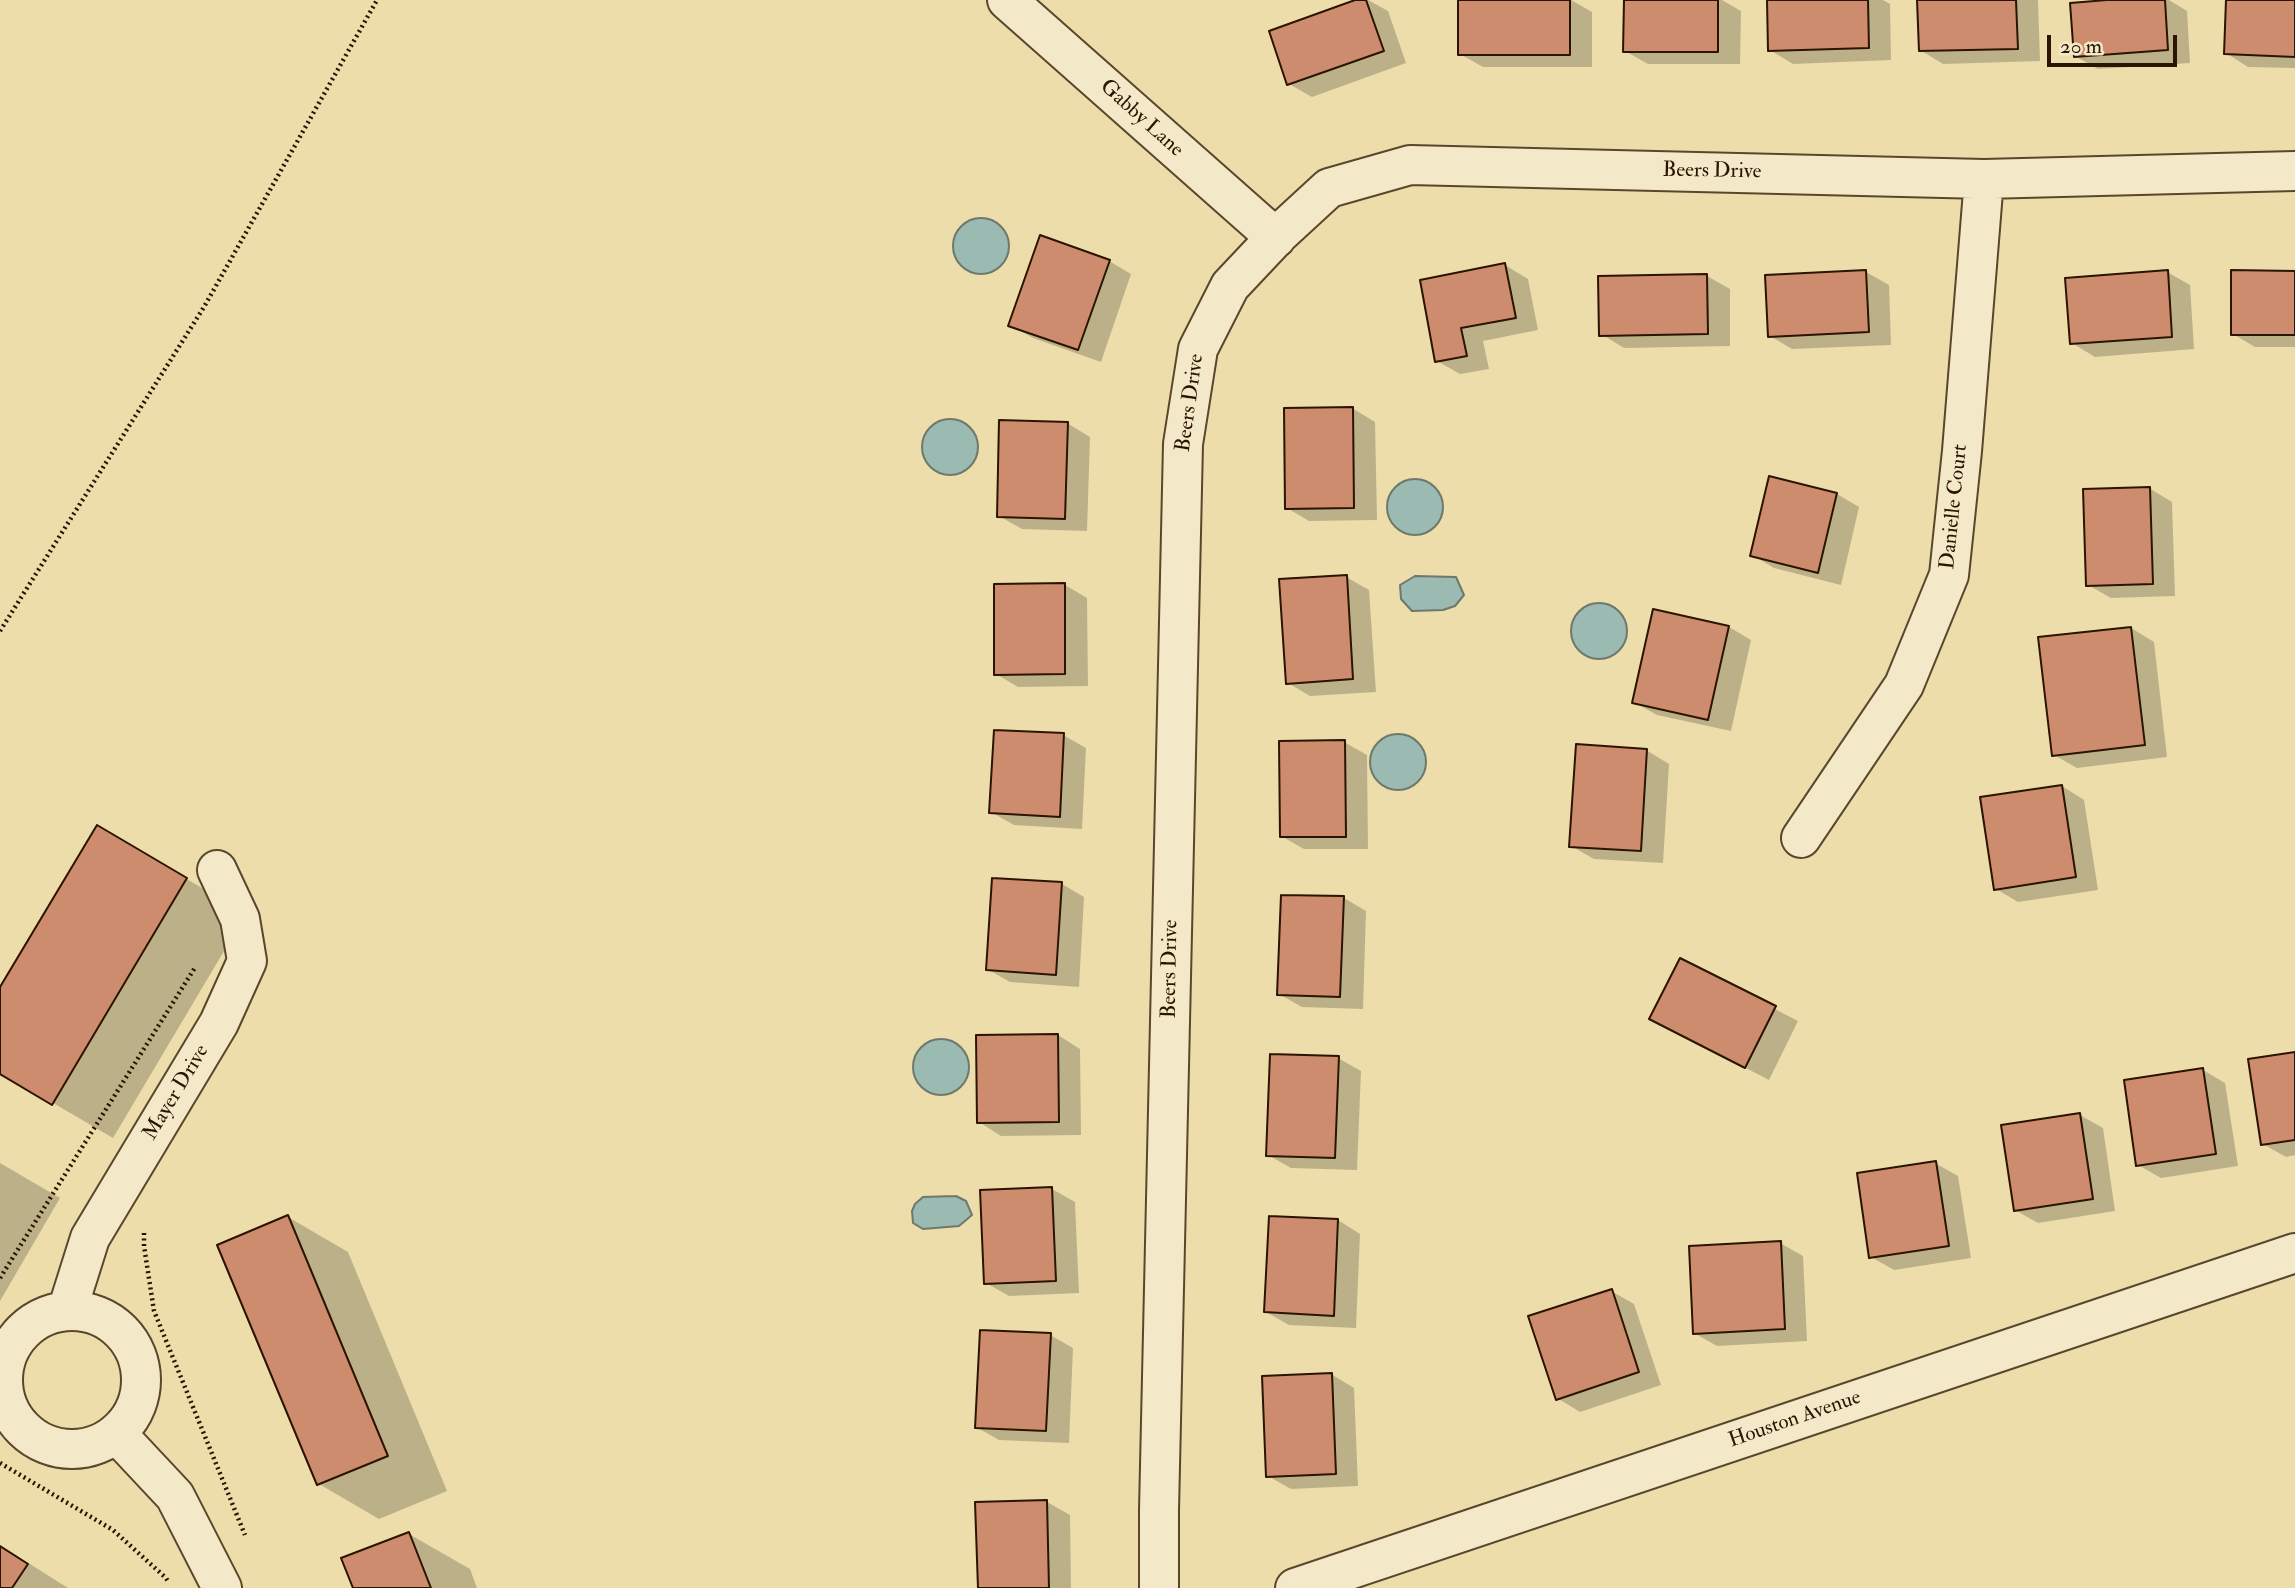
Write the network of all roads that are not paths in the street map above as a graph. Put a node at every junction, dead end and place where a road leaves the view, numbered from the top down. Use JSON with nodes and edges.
{"nodes":[{"id":1,"x":1007,"y":0,"type":"edge"},
{"id":2,"x":2295,"y":171,"type":"edge"},
{"id":3,"x":1984,"y":179,"type":"junction"},
{"id":4,"x":1276,"y":238,"type":"junction"},
{"id":5,"x":1801,"y":838,"type":"dead end"},
{"id":6,"x":217,"y":870,"type":"dead end"},
{"id":7,"x":2295,"y":1253,"type":"edge"},
{"id":8,"x":67,"y":1311,"type":"junction"},
{"id":9,"x":116,"y":1433,"type":"junction"},
{"id":10,"x":222,"y":1588,"type":"edge"},
{"id":11,"x":1159,"y":1588,"type":"edge"},
{"id":12,"x":1295,"y":1588,"type":"edge"}],
"edges":[{"from":1,"to":4,"type":"street","name":"Gabby Lane"},
{"from":2,"to":3,"type":"street","name":"Beers Drive"},
{"from":3,"to":4,"type":"street","name":"Beers Drive"},
{"from":3,"to":5,"type":"street","name":"Danielle Court"},
{"from":4,"to":11,"type":"street","name":"Beers Drive"},
{"from":6,"to":8,"type":"street","name":"Mayer Drive"},
{"from":7,"to":12,"type":"street","name":"Houston Avenue"},
{"from":8,"to":9,"type":"street"},
{"from":8,"to":9,"type":"street"},
{"from":9,"to":10,"type":"street"}]}
